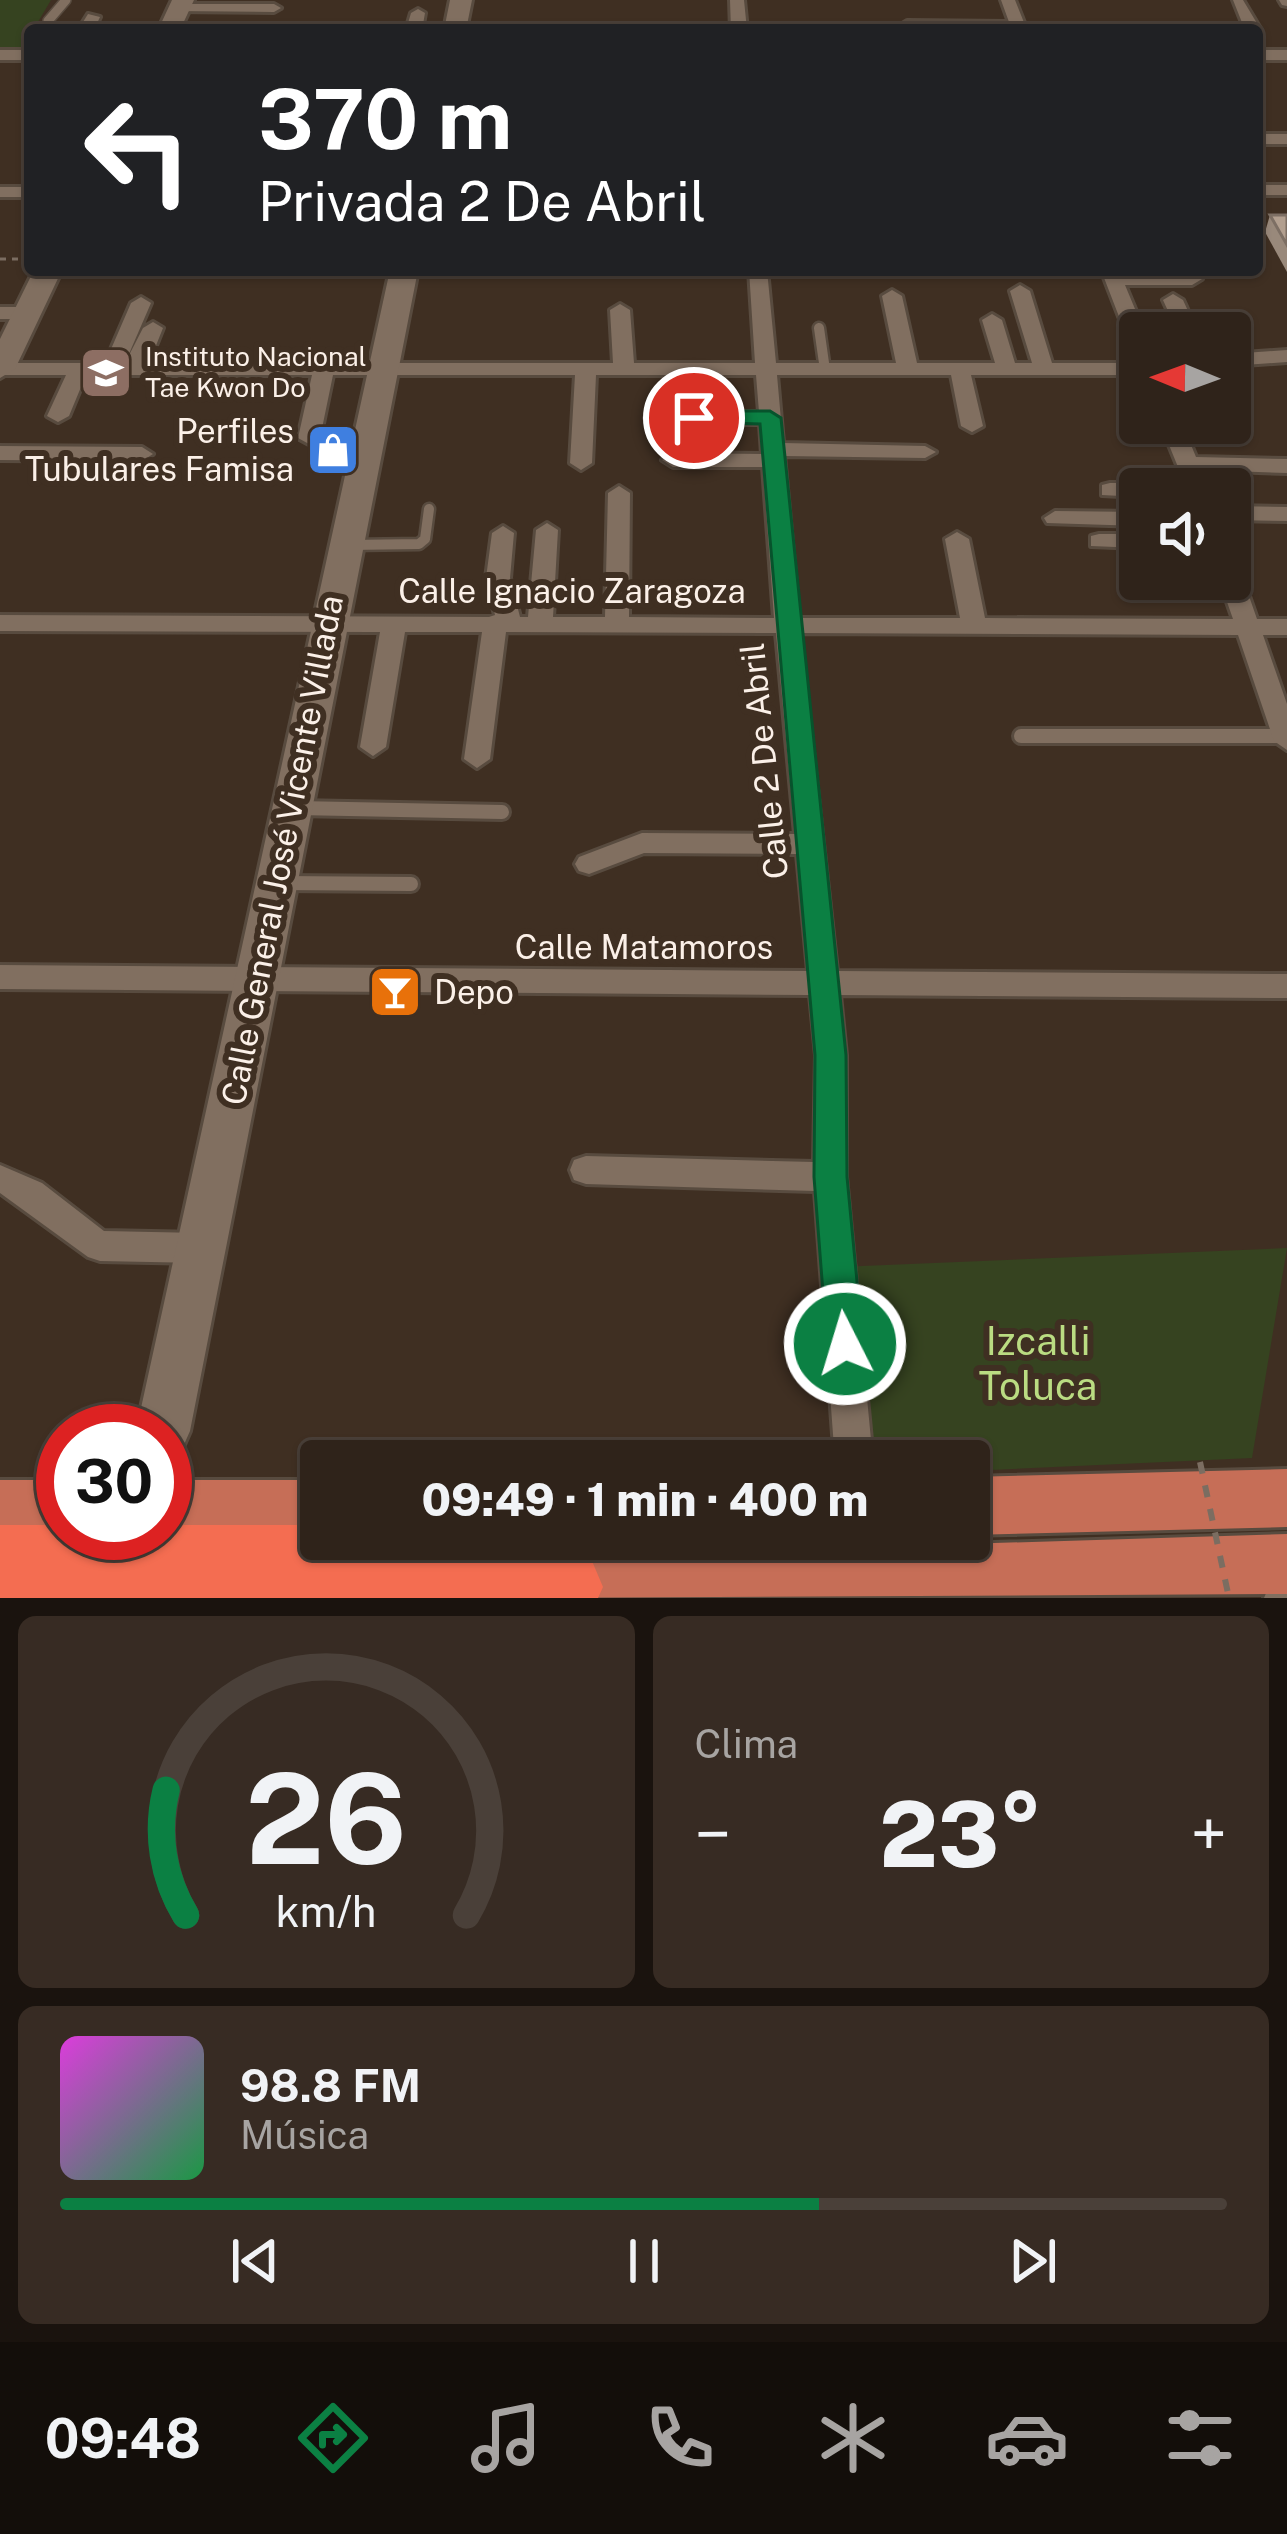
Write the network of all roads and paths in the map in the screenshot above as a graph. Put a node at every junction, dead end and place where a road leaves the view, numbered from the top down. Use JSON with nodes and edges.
{"nodes":[{"id":1,"x":66,"y":0,"type":"edge"},
{"id":2,"x":1238,"y":3,"type":"dead end"},
{"id":3,"x":181,"y":4,"type":"edge"},
{"id":4,"x":274,"y":8,"type":"dead end"},
{"id":5,"x":48,"y":21,"type":"dead end"},
{"id":6,"x":1250,"y":24,"type":"edge"},
{"id":7,"x":1287,"y":55,"type":"edge"},
{"id":8,"x":1263,"y":56,"type":"edge"},
{"id":9,"x":44,"y":276,"type":"edge"},
{"id":10,"x":403,"y":276,"type":"edge"},
{"id":11,"x":758,"y":276,"type":"edge"},
{"id":12,"x":1113,"y":276,"type":"edge"},
{"id":13,"x":1144,"y":276,"type":"edge"},
{"id":14,"x":1192,"y":279,"type":"dead end"},
{"id":15,"x":1020,"y":291,"type":"dead end"},
{"id":16,"x":892,"y":296,"type":"dead end"},
{"id":17,"x":1173,"y":300,"type":"dead end"},
{"id":18,"x":141,"y":303,"type":"dead end"},
{"id":19,"x":620,"y":310,"type":"dead end"},
{"id":20,"x":1127,"y":312,"type":"edge"},
{"id":21,"x":1178,"y":312,"type":"edge"},
{"id":22,"x":992,"y":320,"type":"dead end"},
{"id":23,"x":12,"y":321,"type":"edge"},
{"id":24,"x":153,"y":328,"type":"dead end"},
{"id":25,"x":819,"y":328,"type":"dead end"},
{"id":26,"x":1287,"y":356,"type":"edge"},
{"id":27,"x":1251,"y":359,"type":"edge"},
{"id":28,"x":79,"y":368,"type":"junction"},
{"id":29,"x":113,"y":368,"type":"junction"},
{"id":30,"x":137,"y":368,"type":"junction"},
{"id":31,"x":0,"y":369,"type":"edge"},
{"id":32,"x":324,"y":369,"type":"junction"},
{"id":33,"x":1119,"y":369,"type":"edge"},
{"id":34,"x":385,"y":370,"type":"junction"},
{"id":35,"x":586,"y":370,"type":"junction"},
{"id":36,"x":624,"y":370,"type":"junction"},
{"id":37,"x":766,"y":370,"type":"junction"},
{"id":38,"x":825,"y":370,"type":"junction"},
{"id":39,"x":908,"y":370,"type":"junction"},
{"id":40,"x":959,"y":370,"type":"junction"},
{"id":41,"x":1006,"y":370,"type":"junction"},
{"id":42,"x":1044,"y":370,"type":"junction"},
{"id":43,"x":58,"y":416,"type":"dead end"},
{"id":44,"x":656,"y":418,"type":"dead end"},
{"id":45,"x":770,"y":418,"type":"junction"},
{"id":46,"x":972,"y":426,"type":"dead end"},
{"id":47,"x":310,"y":438,"type":"dead end"},
{"id":48,"x":1180,"y":444,"type":"edge"},
{"id":49,"x":925,"y":452,"type":"dead end"},
{"id":50,"x":0,"y":453,"type":"edge"},
{"id":51,"x":142,"y":454,"type":"dead end"},
{"id":52,"x":773,"y":455,"type":"junction"},
{"id":53,"x":673,"y":460,"type":"dead end"},
{"id":54,"x":581,"y":463,"type":"dead end"},
{"id":55,"x":1188,"y":464,"type":"junction"},
{"id":56,"x":1287,"y":466,"type":"edge"},
{"id":57,"x":1190,"y":468,"type":"edge"},
{"id":58,"x":1110,"y":490,"type":"dead end"},
{"id":59,"x":1119,"y":490,"type":"edge"},
{"id":60,"x":619,"y":493,"type":"dead end"},
{"id":61,"x":429,"y":509,"type":"dead end"},
{"id":62,"x":1251,"y":513,"type":"edge"},
{"id":63,"x":1287,"y":514,"type":"edge"},
{"id":64,"x":1054,"y":518,"type":"dead end"},
{"id":65,"x":1119,"y":519,"type":"edge"},
{"id":66,"x":547,"y":530,"type":"dead end"},
{"id":67,"x":503,"y":533,"type":"dead end"},
{"id":68,"x":958,"y":538,"type":"dead end"},
{"id":69,"x":1099,"y":541,"type":"dead end"},
{"id":70,"x":1119,"y":541,"type":"edge"},
{"id":71,"x":345,"y":545,"type":"junction"},
{"id":72,"x":498,"y":578,"type":"junction"},
{"id":73,"x":1238,"y":600,"type":"edge"},
{"id":74,"x":0,"y":622,"type":"edge"},
{"id":75,"x":616,"y":622,"type":"junction"},
{"id":76,"x":492,"y":623,"type":"junction"},
{"id":77,"x":540,"y":623,"type":"junction"},
{"id":78,"x":327,"y":624,"type":"junction"},
{"id":79,"x":394,"y":624,"type":"junction"},
{"id":80,"x":787,"y":624,"type":"junction"},
{"id":81,"x":974,"y":626,"type":"junction"},
{"id":82,"x":1248,"y":627,"type":"junction"},
{"id":83,"x":1287,"y":627,"type":"edge"},
{"id":84,"x":1021,"y":736,"type":"dead end"},
{"id":85,"x":1286,"y":738,"type":"edge"},
{"id":86,"x":373,"y":747,"type":"dead end"},
{"id":87,"x":477,"y":759,"type":"dead end"},
{"id":88,"x":292,"y":807,"type":"junction"},
{"id":89,"x":502,"y":812,"type":"dead end"},
{"id":90,"x":808,"y":844,"type":"junction"},
{"id":91,"x":589,"y":864,"type":"dead end"},
{"id":92,"x":276,"y":883,"type":"junction"},
{"id":93,"x":411,"y":884,"type":"dead end"},
{"id":94,"x":0,"y":977,"type":"edge"},
{"id":95,"x":257,"y":982,"type":"junction"},
{"id":96,"x":823,"y":984,"type":"junction"},
{"id":97,"x":1287,"y":986,"type":"edge"},
{"id":98,"x":586,"y":1170,"type":"dead end"},
{"id":99,"x":830,"y":1177,"type":"junction"},
{"id":100,"x":0,"y":1179,"type":"edge"},
{"id":101,"x":200,"y":1248,"type":"junction"},
{"id":102,"x":168,"y":1404,"type":"edge"},
{"id":103,"x":852,"y":1440,"type":"edge"},
{"id":104,"x":1200,"y":1462,"type":"dead end"},
{"id":105,"x":1287,"y":1498,"type":"edge"},
{"id":106,"x":990,"y":1505,"type":"edge"},
{"id":107,"x":0,"y":1509,"type":"edge"},
{"id":108,"x":36,"y":1509,"type":"edge"},
{"id":109,"x":300,"y":1512,"type":"edge"},
{"id":110,"x":192,"y":1530,"type":"edge"},
{"id":111,"x":192,"y":1540,"type":"edge"},
{"id":112,"x":36,"y":1556,"type":"edge"},
{"id":113,"x":0,"y":1562,"type":"edge"},
{"id":114,"x":1287,"y":1564,"type":"edge"},
{"id":115,"x":566,"y":1587,"type":"junction"},
{"id":116,"x":252,"y":1598,"type":"edge"},
{"id":117,"x":1229,"y":1598,"type":"edge"}],
"edges":[{"from":1,"to":5,"type":"lane"},
{"from":2,"to":6,"type":"street"},
{"from":3,"to":4,"type":"street"},
{"from":7,"to":8,"type":"street"},
{"from":9,"to":23,"type":"main road"},
{"from":10,"to":34,"type":"main road","name":"Calle General José Vicente Villada"},
{"from":11,"to":37,"type":"street","name":"Calle 2 De Abril"},
{"from":12,"to":20,"type":"street"},
{"from":13,"to":14,"type":"street"},
{"from":15,"to":42,"type":"street"},
{"from":16,"to":39,"type":"street"},
{"from":17,"to":21,"type":"street"},
{"from":18,"to":29,"type":"street"},
{"from":19,"to":36,"type":"street"},
{"from":22,"to":41,"type":"street"},
{"from":23,"to":31,"type":"main road"},
{"from":24,"to":30,"type":"street"},
{"from":25,"to":38,"type":"lane"},
{"from":26,"to":27,"type":"street"},
{"from":28,"to":29,"type":"street"},
{"from":28,"to":31,"type":"street"},
{"from":28,"to":43,"type":"street"},
{"from":29,"to":30,"type":"street"},
{"from":30,"to":32,"type":"street"},
{"from":32,"to":34,"type":"street"},
{"from":32,"to":47,"type":"street"},
{"from":33,"to":42,"type":"street"},
{"from":34,"to":35,"type":"street"},
{"from":34,"to":71,"type":"main road","name":"Calle General José Vicente Villada"},
{"from":35,"to":36,"type":"street"},
{"from":35,"to":54,"type":"street"},
{"from":36,"to":37,"type":"street"},
{"from":37,"to":38,"type":"street"},
{"from":37,"to":45,"type":"street","name":"Calle 2 De Abril"},
{"from":38,"to":39,"type":"street"},
{"from":39,"to":40,"type":"street"},
{"from":40,"to":41,"type":"street"},
{"from":40,"to":46,"type":"street"},
{"from":41,"to":42,"type":"street"},
{"from":44,"to":45,"type":"street"},
{"from":45,"to":52,"type":"street","name":"Calle 2 De Abril"},
{"from":48,"to":55,"type":"street"},
{"from":49,"to":52,"type":"street"},
{"from":50,"to":51,"type":"street"},
{"from":52,"to":53,"type":"street"},
{"from":52,"to":80,"type":"street","name":"Calle 2 De Abril"},
{"from":55,"to":56,"type":"street"},
{"from":55,"to":57,"type":"street"},
{"from":58,"to":59,"type":"street"},
{"from":60,"to":75,"type":"street"},
{"from":61,"to":71,"type":"lane"},
{"from":62,"to":63,"type":"street"},
{"from":64,"to":65,"type":"street"},
{"from":66,"to":77,"type":"street"},
{"from":67,"to":72,"type":"street"},
{"from":68,"to":81,"type":"street"},
{"from":69,"to":70,"type":"street"},
{"from":71,"to":78,"type":"main road","name":"Calle General José Vicente Villada"},
{"from":72,"to":76,"type":"street"},
{"from":72,"to":76,"type":"street"},
{"from":73,"to":82,"type":"street"},
{"from":74,"to":78,"type":"street","name":"Calle Ignacio Zaragoza"},
{"from":75,"to":77,"type":"street","name":"Calle Ignacio Zaragoza"},
{"from":75,"to":80,"type":"street","name":"Calle Ignacio Zaragoza"},
{"from":76,"to":77,"type":"street","name":"Calle Ignacio Zaragoza"},
{"from":76,"to":79,"type":"street","name":"Calle Ignacio Zaragoza"},
{"from":76,"to":87,"type":"street"},
{"from":78,"to":79,"type":"street","name":"Calle Ignacio Zaragoza"},
{"from":78,"to":88,"type":"main road","name":"Calle General José Vicente Villada"},
{"from":79,"to":86,"type":"street"},
{"from":80,"to":81,"type":"street","name":"Calle Ignacio Zaragoza"},
{"from":80,"to":90,"type":"street","name":"Calle 2 De Abril"},
{"from":81,"to":82,"type":"street","name":"Calle Ignacio Zaragoza"},
{"from":82,"to":83,"type":"street","name":"Calle Ignacio Zaragoza"},
{"from":82,"to":85,"type":"street"},
{"from":84,"to":85,"type":"lane"},
{"from":88,"to":89,"type":"lane"},
{"from":88,"to":92,"type":"main road","name":"Calle General José Vicente Villada"},
{"from":90,"to":91,"type":"street"},
{"from":90,"to":96,"type":"street","name":"Calle 2 De Abril"},
{"from":92,"to":93,"type":"lane"},
{"from":92,"to":95,"type":"main road","name":"Calle General José Vicente Villada"},
{"from":94,"to":95,"type":"street","name":"Calle Matamoros"},
{"from":95,"to":96,"type":"street","name":"Calle Matamoros"},
{"from":95,"to":101,"type":"main road","name":"Calle General José Vicente Villada"},
{"from":96,"to":97,"type":"street","name":"Calle Matamoros"},
{"from":96,"to":99,"type":"street","name":"Calle 2 De Abril"},
{"from":98,"to":99,"type":"street"},
{"from":99,"to":103,"type":"street","name":"Calle 2 De Abril"},
{"from":100,"to":101,"type":"street"},
{"from":101,"to":102,"type":"main road","name":"Calle General José Vicente Villada"},
{"from":104,"to":117,"type":"path","bridge":true},
{"from":105,"to":106,"type":"main road"},
{"from":107,"to":108,"type":"main road"},
{"from":109,"to":110,"type":"main road"},
{"from":111,"to":115,"type":"highway"},
{"from":112,"to":113,"type":"highway"},
{"from":114,"to":115,"type":"main road"},
{"from":115,"to":116,"type":"main road"}]}
